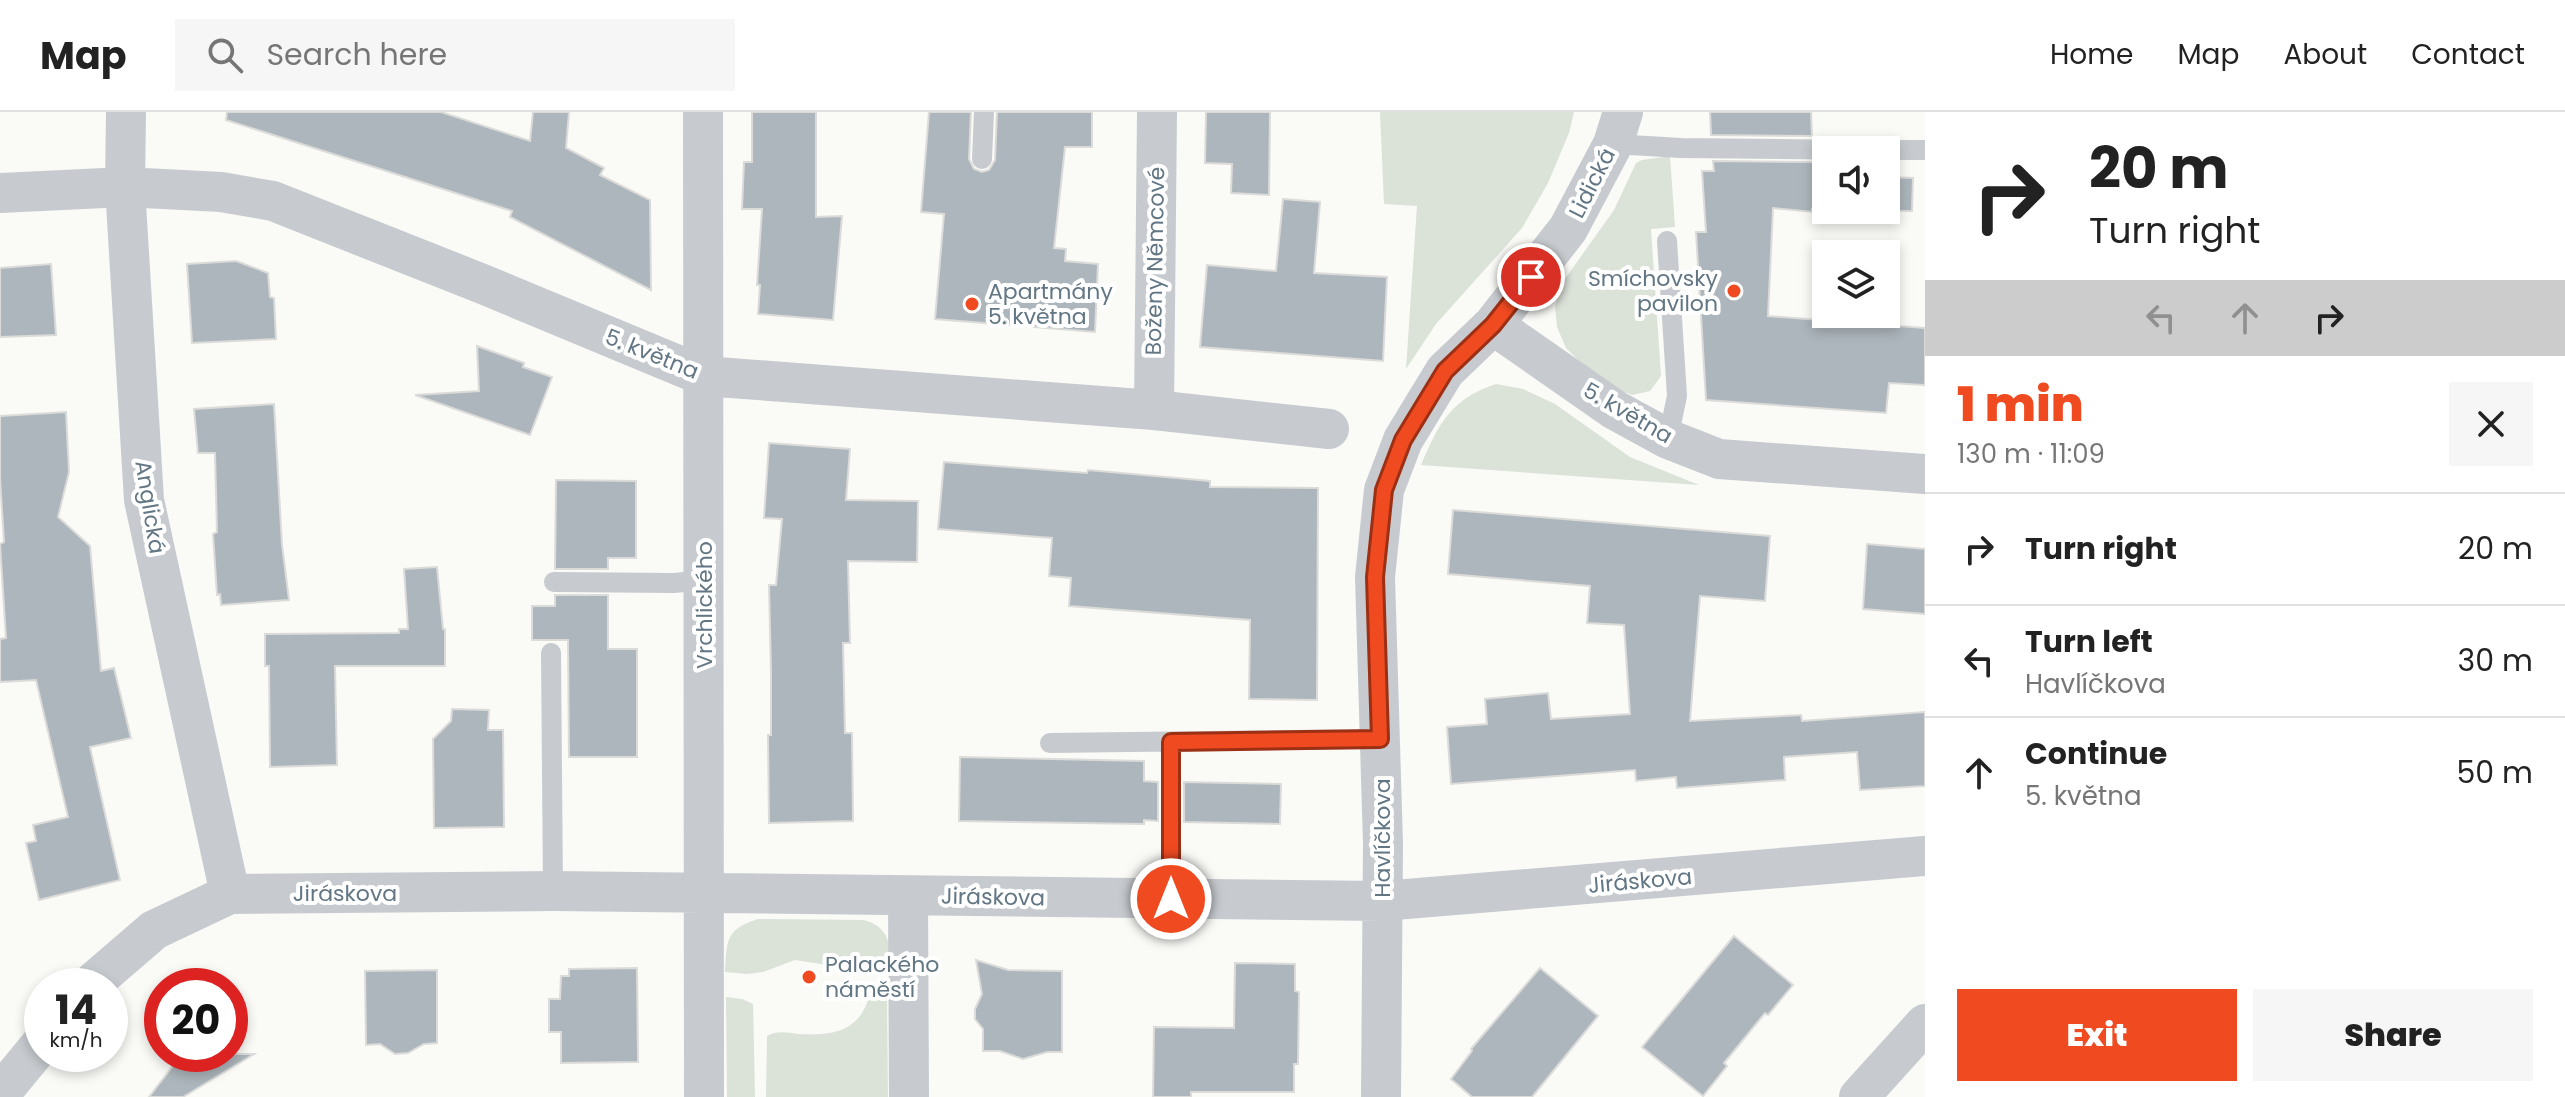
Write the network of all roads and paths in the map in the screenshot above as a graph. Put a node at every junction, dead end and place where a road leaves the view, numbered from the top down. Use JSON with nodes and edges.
{"nodes":[{"id":1,"x":126,"y":112,"type":"edge"},
{"id":2,"x":703,"y":112,"type":"edge"},
{"id":3,"x":984,"y":112,"type":"edge"},
{"id":4,"x":1157,"y":112,"type":"edge"},
{"id":5,"x":1618,"y":128,"type":"edge"},
{"id":6,"x":1812,"y":149,"type":"edge"},
{"id":7,"x":1900,"y":150,"type":"edge"},
{"id":8,"x":1925,"y":150,"type":"edge"},
{"id":9,"x":982,"y":159,"type":"dead end"},
{"id":10,"x":125,"y":187,"type":"junction"},
{"id":11,"x":0,"y":193,"type":"edge"},
{"id":12,"x":1667,"y":241,"type":"dead end"},
{"id":13,"x":1493,"y":325,"type":"junction"},
{"id":14,"x":704,"y":376,"type":"junction"},
{"id":15,"x":1154,"y":410,"type":"junction"},
{"id":16,"x":1329,"y":429,"type":"dead end"},
{"id":17,"x":1668,"y":439,"type":"junction"},
{"id":18,"x":1925,"y":474,"type":"edge"},
{"id":19,"x":705,"y":580,"type":"junction"},
{"id":20,"x":554,"y":582,"type":"dead end"},
{"id":21,"x":551,"y":653,"type":"dead end"},
{"id":22,"x":1380,"y":739,"type":"junction"},
{"id":23,"x":1171,"y":742,"type":"junction"},
{"id":24,"x":1050,"y":743,"type":"dead end"},
{"id":25,"x":1925,"y":856,"type":"edge"},
{"id":26,"x":553,"y":891,"type":"junction"},
{"id":27,"x":704,"y":893,"type":"junction"},
{"id":28,"x":230,"y":894,"type":"junction"},
{"id":29,"x":908,"y":897,"type":"junction"},
{"id":30,"x":1171,"y":899,"type":"junction"},
{"id":31,"x":1382,"y":901,"type":"junction"},
{"id":32,"x":110,"y":968,"type":"edge"},
{"id":33,"x":1925,"y":1024,"type":"edge"},
{"id":34,"x":24,"y":1065,"type":"edge"},
{"id":35,"x":0,"y":1094,"type":"edge"},
{"id":36,"x":704,"y":1097,"type":"edge"},
{"id":37,"x":909,"y":1097,"type":"edge"},
{"id":38,"x":1381,"y":1097,"type":"edge"},
{"id":39,"x":1859,"y":1097,"type":"edge"}],
"edges":[{"from":1,"to":10,"type":"street","name":"Anglická"},
{"from":2,"to":14,"type":"street","name":"Vrchlického"},
{"from":3,"to":9,"type":"lane"},
{"from":4,"to":15,"type":"street","name":"Boženy Němcové"},
{"from":5,"to":6,"type":"lane"},
{"from":5,"to":13,"type":"street","name":"Lidická"},
{"from":7,"to":8,"type":"lane"},
{"from":10,"to":11,"type":"street","name":"5. května"},
{"from":10,"to":14,"type":"street","name":"5. května"},
{"from":10,"to":28,"type":"street","name":"Anglická"},
{"from":12,"to":17,"type":"lane"},
{"from":13,"to":17,"type":"street","name":"5. května"},
{"from":13,"to":22,"type":"street","name":"Havlíčkova"},
{"from":14,"to":15,"type":"street","name":"5. května"},
{"from":14,"to":19,"type":"street","name":"Vrchlického"},
{"from":15,"to":16,"type":"street","name":"5. května"},
{"from":17,"to":18,"type":"street","name":"5. května"},
{"from":19,"to":20,"type":"lane"},
{"from":19,"to":27,"type":"street","name":"Vrchlického"},
{"from":21,"to":26,"type":"lane"},
{"from":22,"to":23,"type":"lane"},
{"from":22,"to":31,"type":"street","name":"Havlíčkova"},
{"from":23,"to":24,"type":"lane"},
{"from":23,"to":30,"type":"lane"},
{"from":25,"to":31,"type":"street","name":"Jiráskova"},
{"from":26,"to":27,"type":"street","name":"Jiráskova"},
{"from":26,"to":28,"type":"street","name":"Jiráskova"},
{"from":27,"to":29,"type":"street","name":"Jiráskova"},
{"from":27,"to":36,"type":"street","name":"Vrchlického"},
{"from":28,"to":32,"type":"street","name":"Jiráskova"},
{"from":29,"to":30,"type":"street","name":"Jiráskova"},
{"from":29,"to":37,"type":"street"},
{"from":30,"to":31,"type":"street","name":"Jiráskova"},
{"from":31,"to":38,"type":"street","name":"Havlíčkova"},
{"from":33,"to":39,"type":"street"},
{"from":34,"to":35,"type":"street"}]}
